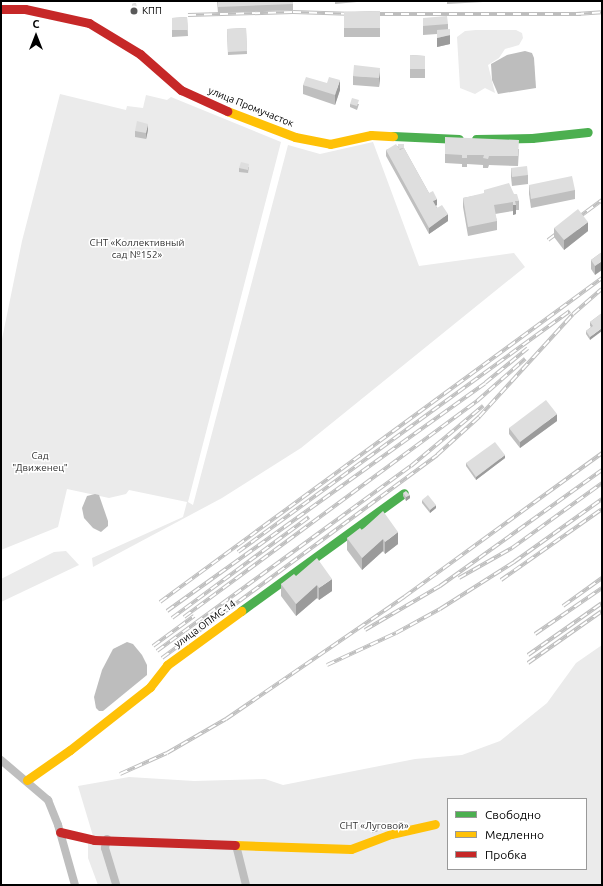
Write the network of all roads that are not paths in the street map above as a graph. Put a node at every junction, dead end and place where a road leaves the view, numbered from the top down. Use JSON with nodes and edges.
{"nodes":[{"id":1,"x":1,"y":9,"type":"edge"},
{"id":2,"x":588,"y":132,"type":"dead end"},
{"id":3,"x":404,"y":493,"type":"edge"},
{"id":4,"x":1,"y":760,"type":"edge"},
{"id":5,"x":27,"y":780,"type":"junction"},
{"id":6,"x":435,"y":824,"type":"dead end"},
{"id":7,"x":60,"y":832,"type":"junction"},
{"id":8,"x":107,"y":839,"type":"junction"},
{"id":9,"x":236,"y":845,"type":"junction"},
{"id":10,"x":75,"y":885,"type":"edge"},
{"id":11,"x":116,"y":885,"type":"edge"},
{"id":12,"x":246,"y":885,"type":"edge"}],
"edges":[{"from":1,"to":2,"type":"street","name":"улица Промучасток"},
{"from":3,"to":5,"type":"street","name":"улица ОПМС-14"},
{"from":4,"to":5,"type":"street"},
{"from":5,"to":7,"type":"street"},
{"from":6,"to":9,"type":"street"},
{"from":7,"to":8,"type":"street"},
{"from":7,"to":10,"type":"street"},
{"from":8,"to":9,"type":"street"},
{"from":8,"to":11,"type":"street"},
{"from":9,"to":12,"type":"street"}]}
